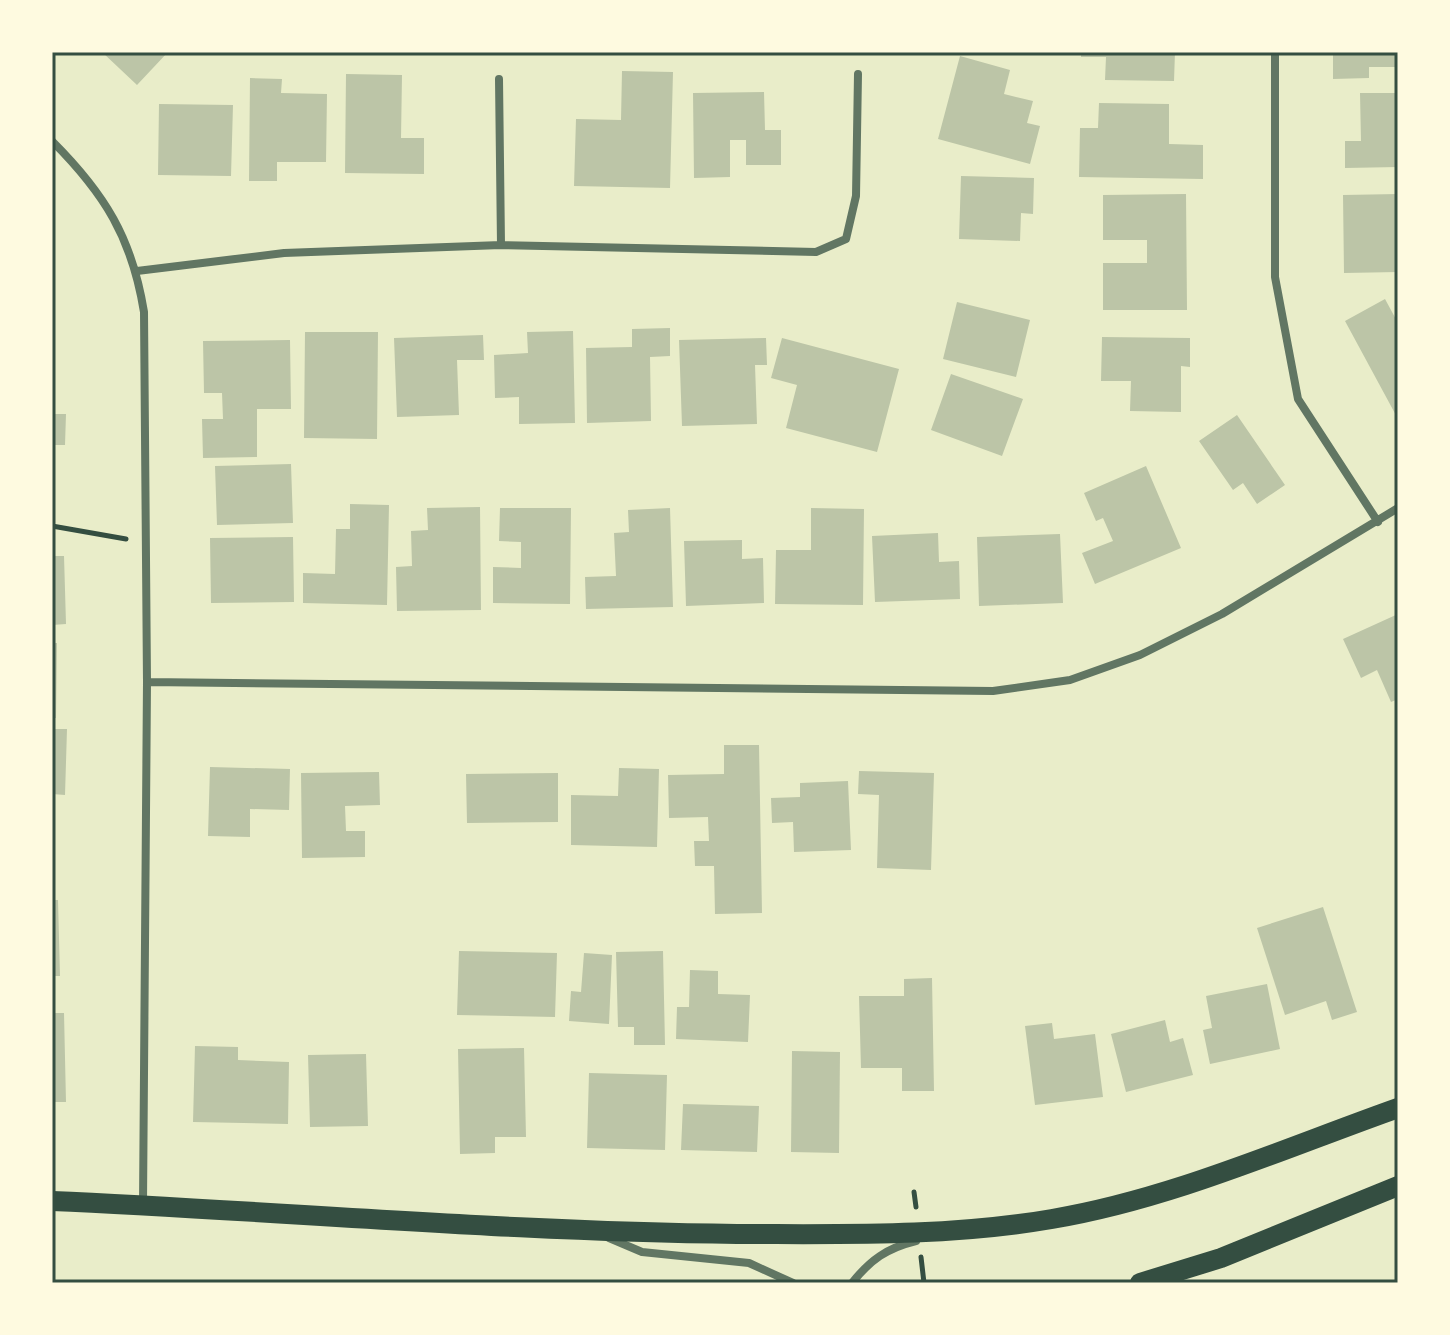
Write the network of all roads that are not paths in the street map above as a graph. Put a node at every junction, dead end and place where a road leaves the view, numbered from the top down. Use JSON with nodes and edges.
{"nodes":[{"id":1,"x":1275,"y":52,"type":"edge"},
{"id":2,"x":858,"y":74,"type":"dead end"},
{"id":3,"x":499,"y":79,"type":"dead end"},
{"id":4,"x":52,"y":141,"type":"edge"},
{"id":5,"x":501,"y":245,"type":"junction"},
{"id":6,"x":137,"y":271,"type":"junction"},
{"id":7,"x":1398,"y":508,"type":"edge"},
{"id":8,"x":1378,"y":522,"type":"junction"},
{"id":9,"x":147,"y":682,"type":"junction"},
{"id":10,"x":1398,"y":1108,"type":"edge"},
{"id":11,"x":1398,"y":1186,"type":"edge"},
{"id":12,"x":52,"y":1201,"type":"edge"},
{"id":13,"x":143,"y":1205,"type":"junction"},
{"id":14,"x":946,"y":1232,"type":"junction"},
{"id":15,"x":598,"y":1233,"type":"junction"},
{"id":16,"x":793,"y":1283,"type":"edge"},
{"id":17,"x":852,"y":1283,"type":"edge"},
{"id":18,"x":1140,"y":1283,"type":"edge"}],
"edges":[{"from":1,"to":8,"type":"street"},
{"from":2,"to":5,"type":"street"},
{"from":3,"to":5,"type":"street"},
{"from":4,"to":6,"type":"street"},
{"from":5,"to":6,"type":"street"},
{"from":6,"to":9,"type":"street"},
{"from":7,"to":8,"type":"street"},
{"from":8,"to":9,"type":"street"},
{"from":9,"to":13,"type":"street"},
{"from":10,"to":14,"type":"main road"},
{"from":11,"to":18,"type":"main road"},
{"from":12,"to":13,"type":"main road"},
{"from":13,"to":15,"type":"main road"},
{"from":14,"to":15,"type":"main road"},
{"from":14,"to":17,"type":"street"},
{"from":15,"to":16,"type":"street"}]}
